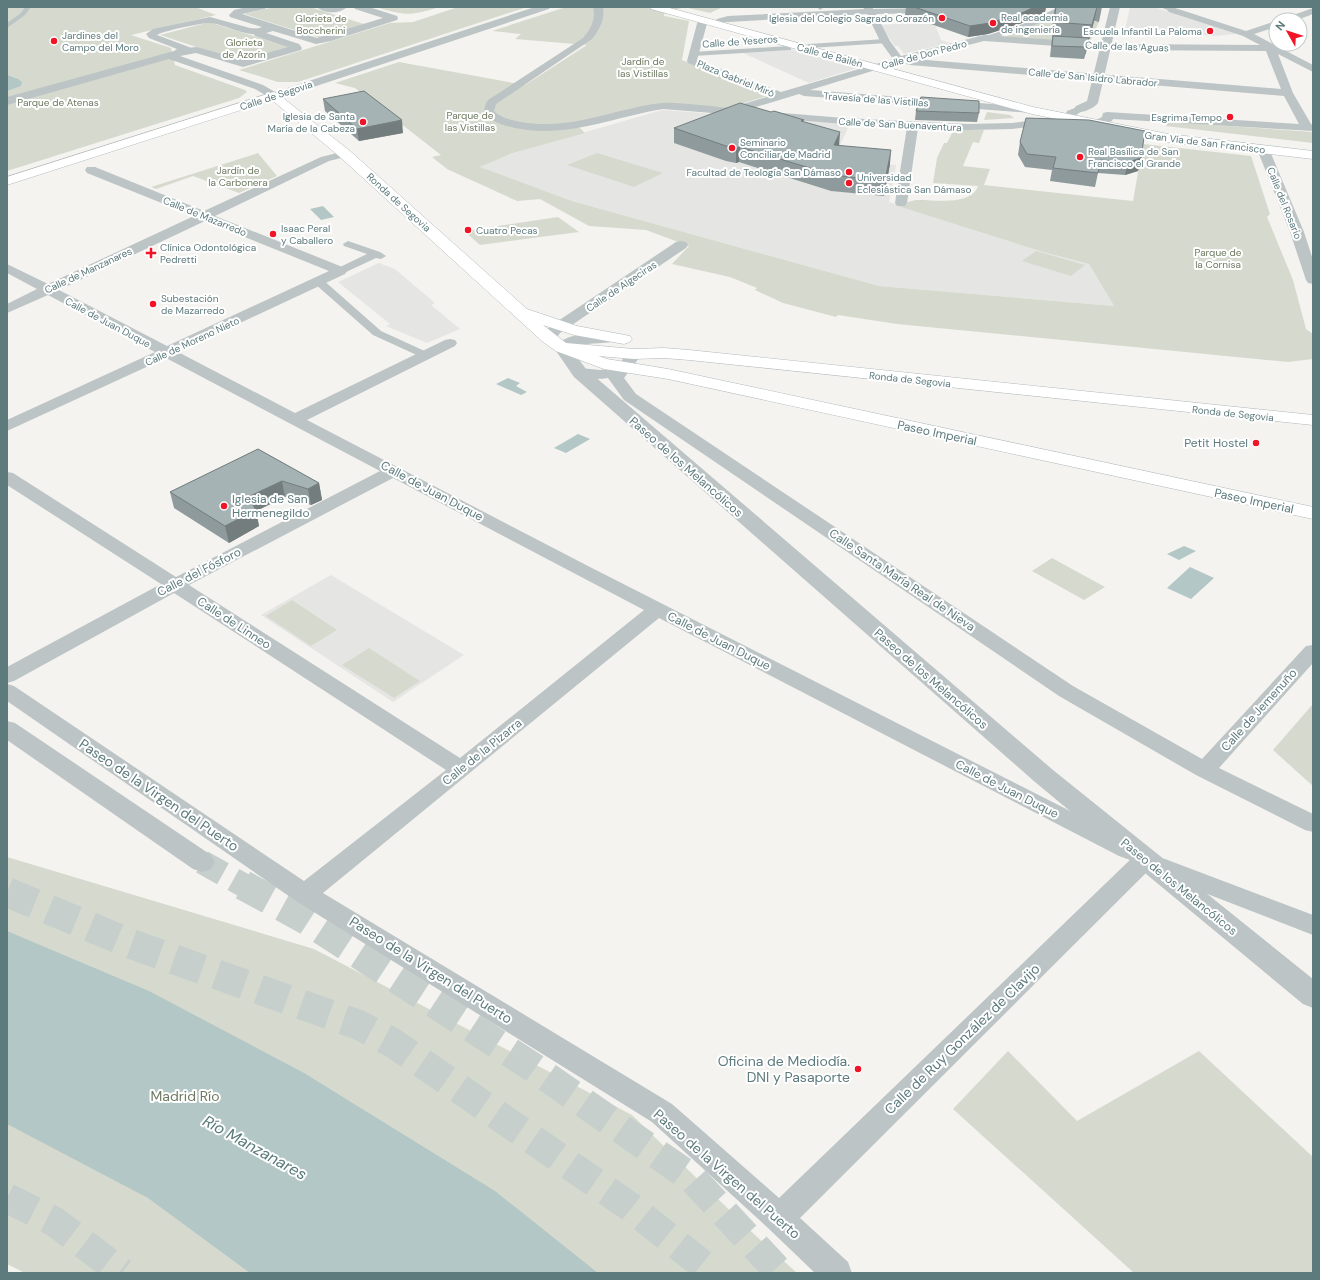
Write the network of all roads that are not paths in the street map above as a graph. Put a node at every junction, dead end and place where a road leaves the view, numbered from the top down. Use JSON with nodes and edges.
{"nodes":[{"id":1,"x":28,"y":7,"type":"edge"},
{"id":2,"x":260,"y":7,"type":"edge"},
{"id":3,"x":322,"y":7,"type":"edge"},
{"id":4,"x":342,"y":7,"type":"edge"},
{"id":5,"x":359,"y":7,"type":"edge"},
{"id":6,"x":545,"y":7,"type":"edge"},
{"id":7,"x":598,"y":7,"type":"edge"},
{"id":8,"x":655,"y":7,"type":"edge"},
{"id":9,"x":808,"y":7,"type":"edge"},
{"id":10,"x":980,"y":7,"type":"edge"},
{"id":11,"x":1064,"y":7,"type":"edge"},
{"id":12,"x":1115,"y":7,"type":"edge"},
{"id":13,"x":1163,"y":7,"type":"edge"},
{"id":14,"x":1183,"y":7,"type":"edge"},
{"id":15,"x":820,"y":8,"type":"edge"},
{"id":16,"x":673,"y":9,"type":"edge"},
{"id":17,"x":869,"y":10,"type":"edge"},
{"id":18,"x":1172,"y":10,"type":"junction"},
{"id":19,"x":848,"y":12,"type":"junction"},
{"id":20,"x":721,"y":16,"type":"junction"},
{"id":21,"x":705,"y":19,"type":"junction"},
{"id":22,"x":7,"y":26,"type":"edge"},
{"id":23,"x":1268,"y":27,"type":"edge"},
{"id":24,"x":272,"y":28,"type":"junction"},
{"id":25,"x":260,"y":31,"type":"junction"},
{"id":26,"x":1246,"y":34,"type":"junction"},
{"id":27,"x":984,"y":38,"type":"junction"},
{"id":28,"x":885,"y":41,"type":"junction"},
{"id":29,"x":809,"y":46,"type":"junction"},
{"id":30,"x":1105,"y":46,"type":"junction"},
{"id":31,"x":1268,"y":47,"type":"edge"},
{"id":32,"x":788,"y":48,"type":"dead end"},
{"id":33,"x":1268,"y":48,"type":"edge"},
{"id":34,"x":1272,"y":52,"type":"edge"},
{"id":35,"x":1278,"y":52,"type":"edge"},
{"id":36,"x":173,"y":54,"type":"junction"},
{"id":37,"x":693,"y":54,"type":"junction"},
{"id":38,"x":1307,"y":56,"type":"dead end"},
{"id":39,"x":899,"y":60,"type":"junction"},
{"id":40,"x":1294,"y":60,"type":"junction"},
{"id":41,"x":878,"y":66,"type":"junction"},
{"id":42,"x":1313,"y":69,"type":"edge"},
{"id":43,"x":1098,"y":77,"type":"junction"},
{"id":44,"x":792,"y":92,"type":"junction"},
{"id":45,"x":1288,"y":93,"type":"junction"},
{"id":46,"x":274,"y":96,"type":"junction"},
{"id":47,"x":781,"y":96,"type":"junction"},
{"id":48,"x":7,"y":101,"type":"edge"},
{"id":49,"x":1007,"y":102,"type":"junction"},
{"id":50,"x":1092,"y":102,"type":"junction"},
{"id":51,"x":1080,"y":109,"type":"junction"},
{"id":52,"x":1032,"y":110,"type":"junction"},
{"id":53,"x":729,"y":111,"type":"junction"},
{"id":54,"x":296,"y":113,"type":"junction"},
{"id":55,"x":278,"y":114,"type":"dead end"},
{"id":56,"x":1102,"y":117,"type":"junction"},
{"id":57,"x":1072,"y":119,"type":"junction"},
{"id":58,"x":1149,"y":122,"type":"junction"},
{"id":59,"x":913,"y":124,"type":"junction"},
{"id":60,"x":1310,"y":128,"type":"edge"},
{"id":61,"x":1263,"y":149,"type":"junction"},
{"id":62,"x":1313,"y":149,"type":"edge"},
{"id":63,"x":345,"y":154,"type":"junction"},
{"id":64,"x":1313,"y":155,"type":"edge"},
{"id":65,"x":106,"y":163,"type":"dead end"},
{"id":66,"x":91,"y":170,"type":"dead end"},
{"id":67,"x":9,"y":180,"type":"edge"},
{"id":68,"x":901,"y":203,"type":"dead end"},
{"id":69,"x":205,"y":216,"type":"junction"},
{"id":70,"x":348,"y":244,"type":"dead end"},
{"id":71,"x":681,"y":245,"type":"dead end"},
{"id":72,"x":7,"y":268,"type":"edge"},
{"id":73,"x":340,"y":271,"type":"junction"},
{"id":74,"x":1313,"y":280,"type":"edge"},
{"id":75,"x":318,"y":281,"type":"junction"},
{"id":76,"x":48,"y":290,"type":"junction"},
{"id":77,"x":7,"y":309,"type":"edge"},
{"id":78,"x":521,"y":312,"type":"junction"},
{"id":79,"x":560,"y":326,"type":"junction"},
{"id":80,"x":610,"y":338,"type":"junction"},
{"id":81,"x":450,"y":343,"type":"dead end"},
{"id":82,"x":556,"y":344,"type":"junction"},
{"id":83,"x":166,"y":352,"type":"junction"},
{"id":84,"x":425,"y":355,"type":"junction"},
{"id":85,"x":625,"y":365,"type":"junction"},
{"id":86,"x":580,"y":373,"type":"junction"},
{"id":87,"x":1313,"y":410,"type":"edge"},
{"id":88,"x":294,"y":420,"type":"junction"},
{"id":89,"x":1313,"y":420,"type":"edge"},
{"id":90,"x":7,"y":426,"type":"edge"},
{"id":91,"x":393,"y":471,"type":"junction"},
{"id":92,"x":7,"y":477,"type":"edge"},
{"id":93,"x":1313,"y":513,"type":"edge"},
{"id":94,"x":175,"y":585,"type":"junction"},
{"id":95,"x":658,"y":609,"type":"junction"},
{"id":96,"x":1313,"y":651,"type":"edge"},
{"id":97,"x":7,"y":676,"type":"edge"},
{"id":98,"x":7,"y":691,"type":"edge"},
{"id":99,"x":7,"y":729,"type":"edge"},
{"id":100,"x":461,"y":769,"type":"junction"},
{"id":101,"x":1204,"y":770,"type":"junction"},
{"id":102,"x":1313,"y":824,"type":"edge"},
{"id":103,"x":1145,"y":860,"type":"junction"},
{"id":104,"x":202,"y":862,"type":"tunnel mouth"},
{"id":105,"x":306,"y":894,"type":"junction"},
{"id":106,"x":1313,"y":925,"type":"edge"},
{"id":107,"x":1313,"y":996,"type":"edge"},
{"id":108,"x":779,"y":1218,"type":"junction"},
{"id":109,"x":837,"y":1273,"type":"edge"}],
"edges":[{"from":1,"to":22,"type":"street"},
{"from":2,"to":24,"type":"street"},
{"from":3,"to":4,"type":"street"},
{"from":5,"to":24,"type":"street"},
{"from":6,"to":46,"type":"street","name":"Calle de Segovia"},
{"from":7,"to":53,"type":"street"},
{"from":8,"to":16,"type":"main road","name":"Calle de Bailén"},
{"from":9,"to":15,"type":"street"},
{"from":10,"to":17,"type":"street"},
{"from":11,"to":27,"type":"street","name":"Calle de Don Pedro"},
{"from":12,"to":30,"type":"street"},
{"from":13,"to":18,"type":"street"},
{"from":14,"to":18,"type":"street"},
{"from":15,"to":19,"type":"street"},
{"from":16,"to":21,"type":"main road","name":"Calle de Bailén"},
{"from":17,"to":19,"type":"street"},
{"from":17,"to":28,"type":"street"},
{"from":18,"to":26,"type":"street"},
{"from":19,"to":20,"type":"street"},
{"from":20,"to":21,"type":"main road","name":"Calle de Bailén"},
{"from":20,"to":29,"type":"main road","name":"Calle de Bailén"},
{"from":21,"to":37,"type":"street"},
{"from":21,"to":41,"type":"main road","name":"Calle de Bailén"},
{"from":23,"to":26,"type":"street"},
{"from":24,"to":25,"type":"street"},
{"from":25,"to":36,"type":"street"},
{"from":25,"to":36,"type":"street"},
{"from":26,"to":31,"type":"street"},
{"from":27,"to":30,"type":"street","name":"Calle de las Aguas"},
{"from":27,"to":39,"type":"street","name":"Calle de Don Pedro"},
{"from":28,"to":29,"type":"street"},
{"from":28,"to":39,"type":"street"},
{"from":29,"to":41,"type":"main road","name":"Calle de Bailén"},
{"from":30,"to":33,"type":"street","name":"Calle de las Aguas"},
{"from":30,"to":43,"type":"street"},
{"from":32,"to":37,"type":"street","name":"Calle de Yeseros"},
{"from":34,"to":45,"type":"street"},
{"from":35,"to":40,"type":"street"},
{"from":36,"to":46,"type":"street"},
{"from":36,"to":48,"type":"street"},
{"from":37,"to":47,"type":"street","name":"Plaza Gabriel Miró"},
{"from":38,"to":40,"type":"street"},
{"from":39,"to":41,"type":"street","name":"Calle de Don Pedro"},
{"from":39,"to":43,"type":"street","name":"Calle de San Isidro Labrador"},
{"from":40,"to":42,"type":"street"},
{"from":41,"to":44,"type":"street","name":"Calle de Don Pedro"},
{"from":41,"to":49,"type":"main road","name":"Calle de Bailén"},
{"from":43,"to":45,"type":"street","name":"Calle de San Isidro Labrador"},
{"from":43,"to":50,"type":"street"},
{"from":44,"to":47,"type":"street","name":"Calle de Don Pedro"},
{"from":44,"to":52,"type":"street","name":"Travesía de las Vistillas"},
{"from":45,"to":60,"type":"street"},
{"from":46,"to":54,"type":"main road","name":"Ronda de Segovia"},
{"from":46,"to":67,"type":"main road","name":"Calle de Segovia"},
{"from":47,"to":53,"type":"street","name":"Plaza Gabriel Miró"},
{"from":49,"to":51,"type":"main road"},
{"from":49,"to":52,"type":"main road"},
{"from":50,"to":51,"type":"street"},
{"from":50,"to":56,"type":"street"},
{"from":51,"to":56,"type":"main road"},
{"from":51,"to":57,"type":"street"},
{"from":52,"to":57,"type":"main road"},
{"from":53,"to":59,"type":"street","name":"Calle de San Buenaventura"},
{"from":54,"to":55,"type":"main road","name":"Calle de Segovia"},
{"from":54,"to":63,"type":"main road","name":"Ronda de Segovia"},
{"from":56,"to":57,"type":"main road"},
{"from":56,"to":58,"type":"main road","name":"Gran Vía de San Francisco"},
{"from":56,"to":61,"type":"main road","name":"Gran Vía de San Francisco"},
{"from":57,"to":59,"type":"street","name":"Calle de San Buenaventura"},
{"from":58,"to":60,"type":"street"},
{"from":58,"to":62,"type":"main road","name":"Gran Vía de San Francisco"},
{"from":59,"to":68,"type":"street"},
{"from":61,"to":64,"type":"main road","name":"Gran Vía de San Francisco"},
{"from":61,"to":74,"type":"street","name":"Calle del Rosario"},
{"from":63,"to":69,"type":"street","name":"Calle de Manzanares"},
{"from":63,"to":78,"type":"main road","name":"Ronda de Segovia"},
{"from":65,"to":67,"type":"main road"},
{"from":66,"to":69,"type":"street","name":"Calle de Mazarredo"},
{"from":69,"to":73,"type":"street","name":"Calle de Mazarredo"},
{"from":69,"to":76,"type":"street","name":"Calle de Manzanares"},
{"from":70,"to":73,"type":"street","name":"Calle de Moreno Nieto"},
{"from":71,"to":79,"type":"street","name":"Calle de Algeciras"},
{"from":72,"to":76,"type":"street","name":"Calle de Juan Duque"},
{"from":73,"to":75,"type":"street","name":"Calle de Moreno Nieto"},
{"from":75,"to":83,"type":"street","name":"Calle de Moreno Nieto"},
{"from":75,"to":84,"type":"street"},
{"from":76,"to":77,"type":"street","name":"Calle de Manzanares"},
{"from":76,"to":83,"type":"street","name":"Calle de Juan Duque"},
{"from":78,"to":79,"type":"main road","name":"Ronda de Segovia"},
{"from":78,"to":82,"type":"main road","name":"Ronda de Segovia"},
{"from":79,"to":80,"type":"main road","name":"Ronda de Segovia"},
{"from":79,"to":82,"type":"street","name":"Calle de Algeciras"},
{"from":80,"to":82,"type":"street"},
{"from":80,"to":87,"type":"main road","name":"Ronda de Segovia"},
{"from":81,"to":84,"type":"street"},
{"from":82,"to":85,"type":"main road","name":"Paseo Imperial"},
{"from":82,"to":86,"type":"street","name":"Paseo de los Melancólicos"},
{"from":83,"to":88,"type":"street","name":"Calle de Juan Duque"},
{"from":83,"to":90,"type":"street","name":"Calle de Moreno Nieto"},
{"from":84,"to":88,"type":"street"},
{"from":85,"to":86,"type":"street"},
{"from":85,"to":89,"type":"main road","name":"Ronda de Segovia"},
{"from":85,"to":93,"type":"main road","name":"Paseo Imperial"},
{"from":85,"to":101,"type":"street","name":"Calle Santa María Real de Nieva"},
{"from":86,"to":103,"type":"street","name":"Paseo de los Melancólicos"},
{"from":88,"to":91,"type":"street","name":"Calle de Juan Duque"},
{"from":91,"to":94,"type":"street","name":"Calle del Fósforo"},
{"from":91,"to":95,"type":"street","name":"Calle de Juan Duque"},
{"from":92,"to":94,"type":"street","name":"Calle de Linneo"},
{"from":94,"to":97,"type":"street","name":"Calle del Fósforo"},
{"from":94,"to":100,"type":"street","name":"Calle de Linneo"},
{"from":95,"to":100,"type":"street","name":"Calle de la Pizarra"},
{"from":95,"to":103,"type":"street","name":"Calle de Juan Duque"},
{"from":96,"to":101,"type":"street","name":"Calle de Jemenuño"},
{"from":98,"to":105,"type":"street","name":"Paseo de la Virgen del Puerto"},
{"from":99,"to":104,"type":"street"},
{"from":100,"to":105,"type":"street","name":"Calle de la Pizarra"},
{"from":101,"to":102,"type":"street"},
{"from":103,"to":106,"type":"street","name":"Calle de Juan Duque"},
{"from":103,"to":107,"type":"street","name":"Paseo de los Melancólicos"},
{"from":103,"to":108,"type":"street","name":"Calle de Ruy González de Clavijo"},
{"from":105,"to":108,"type":"street","name":"Paseo de la Virgen del Puerto"},
{"from":108,"to":109,"type":"street","name":"Paseo de la Virgen del Puerto"}]}
